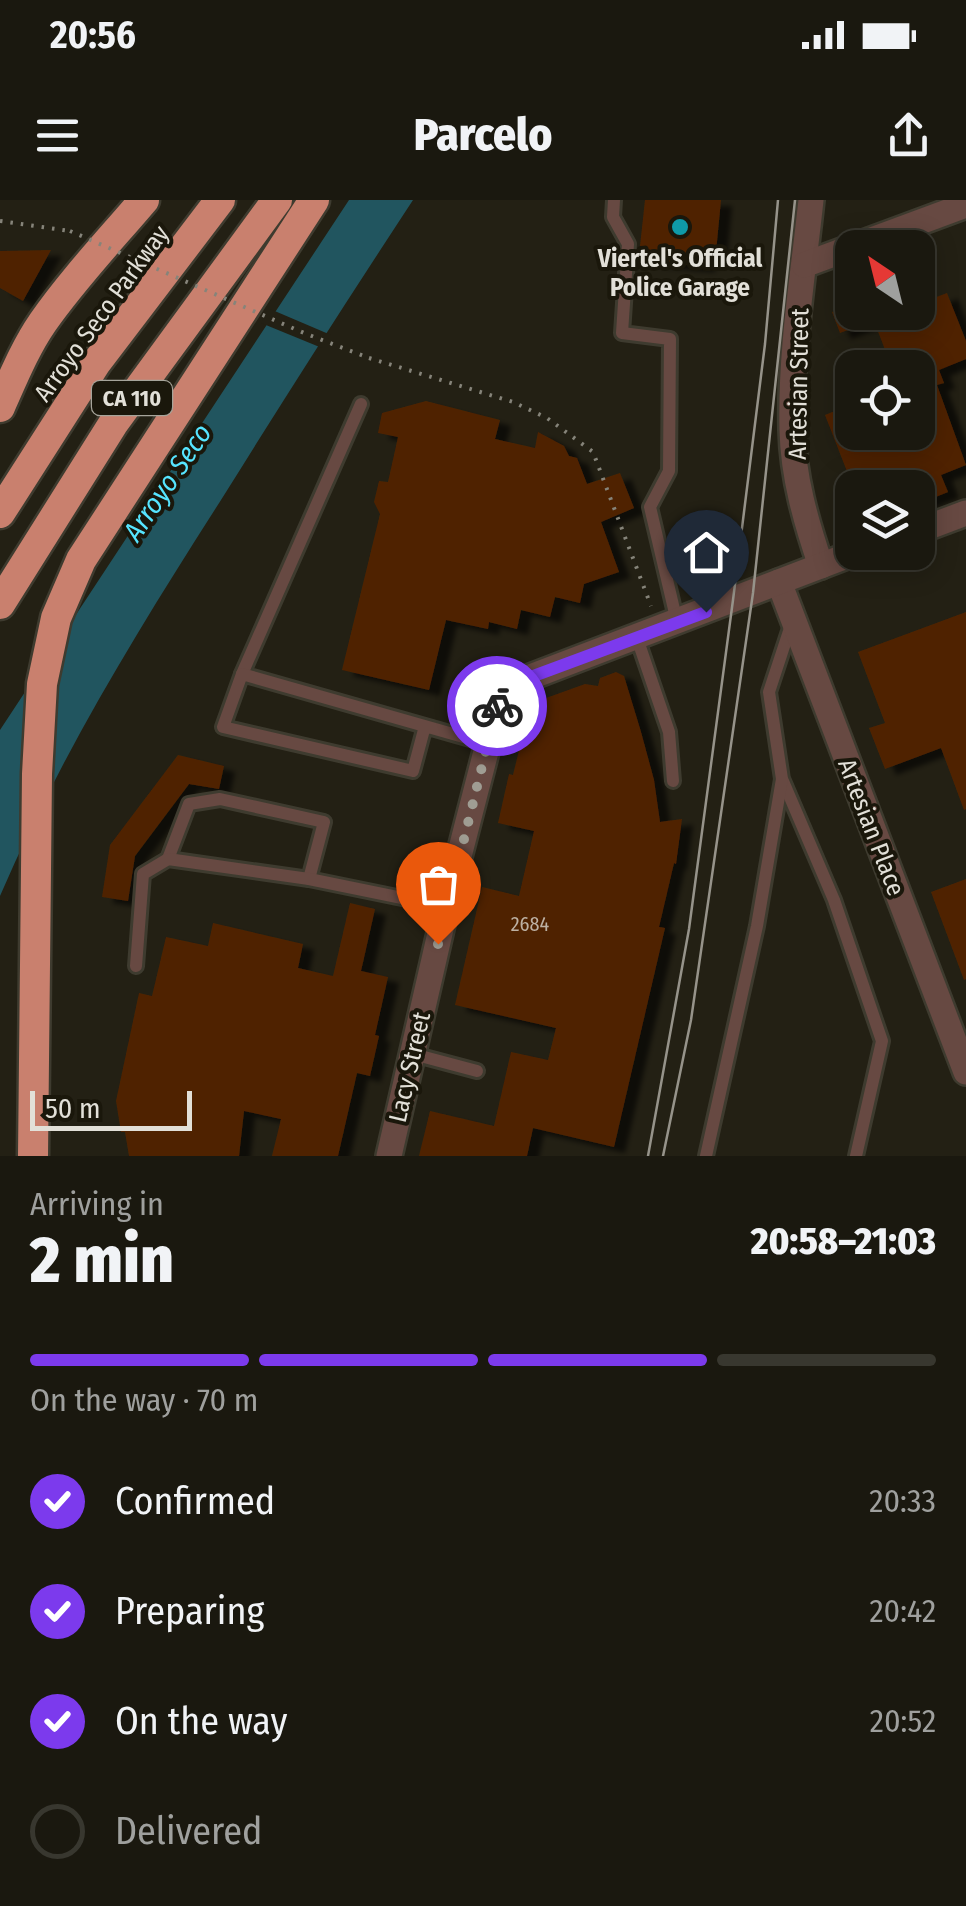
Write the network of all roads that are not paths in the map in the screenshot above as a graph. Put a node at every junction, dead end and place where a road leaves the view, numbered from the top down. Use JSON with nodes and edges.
{"nodes":[{"id":1,"x":144,"y":200,"type":"edge"},
{"id":2,"x":220,"y":200,"type":"edge"},
{"id":3,"x":277,"y":200,"type":"edge"},
{"id":4,"x":314,"y":200,"type":"edge"},
{"id":5,"x":614,"y":200,"type":"edge"},
{"id":6,"x":812,"y":200,"type":"edge"},
{"id":7,"x":966,"y":205,"type":"edge"},
{"id":8,"x":913,"y":230,"type":"edge"},
{"id":9,"x":835,"y":257,"type":"edge"},
{"id":10,"x":804,"y":266,"type":"junction"},
{"id":11,"x":360,"y":404,"type":"dead end"},
{"id":12,"x":0,"y":407,"type":"edge"},
{"id":13,"x":0,"y":513,"type":"edge"},
{"id":14,"x":966,"y":513,"type":"edge"},
{"id":15,"x":935,"y":525,"type":"edge"},
{"id":16,"x":835,"y":560,"type":"edge"},
{"id":17,"x":820,"y":566,"type":"junction"},
{"id":18,"x":779,"y":582,"type":"junction"},
{"id":19,"x":0,"y":604,"type":"edge"},
{"id":20,"x":792,"y":620,"type":"junction"},
{"id":21,"x":658,"y":630,"type":"junction"},
{"id":22,"x":242,"y":674,"type":"junction"},
{"id":23,"x":426,"y":726,"type":"junction"},
{"id":24,"x":488,"y":744,"type":"junction"},
{"id":25,"x":782,"y":779,"type":"junction"},
{"id":26,"x":673,"y":781,"type":"dead end"},
{"id":27,"x":168,"y":859,"type":"junction"},
{"id":28,"x":309,"y":879,"type":"junction"},
{"id":29,"x":446,"y":907,"type":"junction"},
{"id":30,"x":136,"y":966,"type":"dead end"},
{"id":31,"x":36,"y":1012,"type":"junction"},
{"id":32,"x":413,"y":1054,"type":"junction"},
{"id":33,"x":477,"y":1071,"type":"dead end"},
{"id":34,"x":966,"y":1072,"type":"edge"},
{"id":35,"x":33,"y":1156,"type":"edge"},
{"id":36,"x":54,"y":1156,"type":"edge"},
{"id":37,"x":389,"y":1156,"type":"edge"},
{"id":38,"x":706,"y":1156,"type":"edge"},
{"id":39,"x":856,"y":1156,"type":"edge"}],
"edges":[{"from":1,"to":12,"type":"highway"},
{"from":2,"to":13,"type":"highway","name":"Arroyo Seco Parkway","number":"CA 110"},
{"from":3,"to":19,"type":"highway","number":"CA 110"},
{"from":4,"to":31,"type":"highway"},
{"from":5,"to":21,"type":"lane"},
{"from":6,"to":10,"type":"street","name":"Artesian Street"},
{"from":7,"to":8,"type":"street"},
{"from":9,"to":10,"type":"street"},
{"from":10,"to":17,"type":"street","name":"Artesian Street"},
{"from":11,"to":22,"type":"lane"},
{"from":14,"to":15,"type":"street"},
{"from":16,"to":17,"type":"street"},
{"from":17,"to":18,"type":"street"},
{"from":18,"to":20,"type":"street","name":"Artesian Place"},
{"from":18,"to":21,"type":"street"},
{"from":20,"to":25,"type":"lane"},
{"from":20,"to":34,"type":"street","name":"Artesian Place"},
{"from":21,"to":24,"type":"street","name":"Lacy Street"},
{"from":21,"to":26,"type":"lane"},
{"from":22,"to":23,"type":"lane"},
{"from":22,"to":23,"type":"lane"},
{"from":23,"to":24,"type":"lane"},
{"from":24,"to":29,"type":"street","name":"Lacy Street"},
{"from":25,"to":38,"type":"lane"},
{"from":25,"to":39,"type":"lane"},
{"from":27,"to":28,"type":"lane"},
{"from":27,"to":28,"type":"lane"},
{"from":27,"to":30,"type":"lane"},
{"from":28,"to":29,"type":"lane"},
{"from":29,"to":32,"type":"street","name":"Lacy Street"},
{"from":31,"to":35,"type":"highway"},
{"from":31,"to":36,"type":"highway"},
{"from":32,"to":33,"type":"lane"},
{"from":32,"to":37,"type":"street","name":"Lacy Street"}]}
